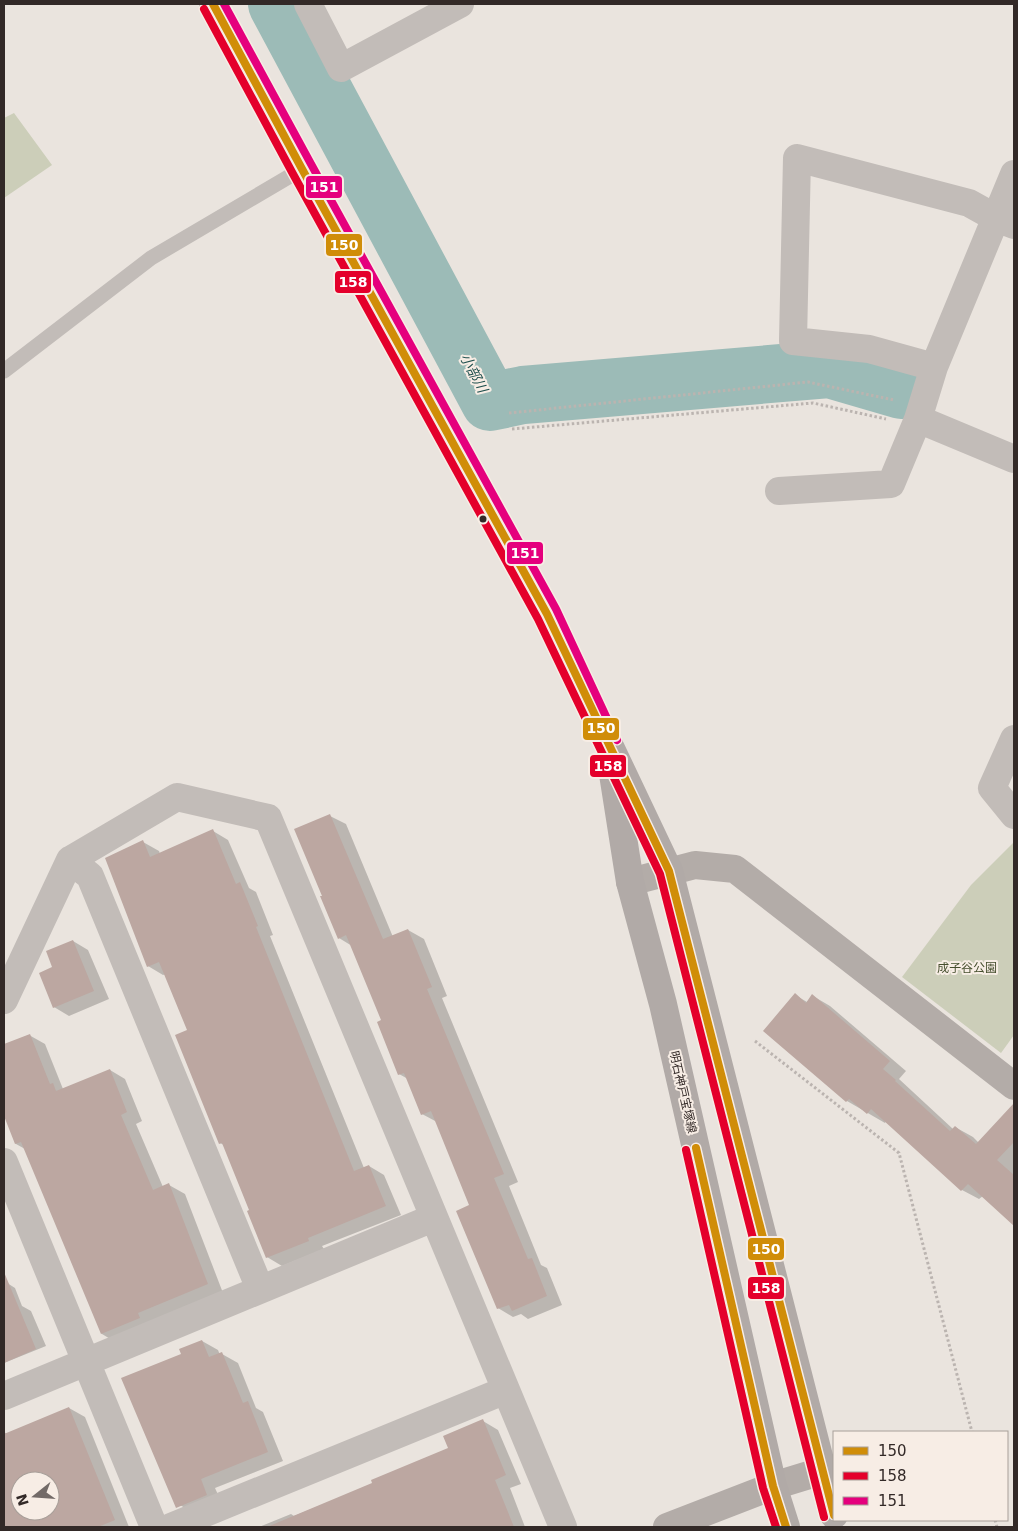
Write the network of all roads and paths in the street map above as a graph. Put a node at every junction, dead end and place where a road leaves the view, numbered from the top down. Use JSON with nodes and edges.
{"nodes":[{"id":1,"x":213,"y":4,"type":"edge"},
{"id":2,"x":308,"y":4,"type":"edge"},
{"id":3,"x":460,"y":4,"type":"edge"},
{"id":4,"x":302,"y":170,"type":"junction"},
{"id":5,"x":1014,"y":174,"type":"edge"},
{"id":6,"x":1005,"y":222,"type":"edge"},
{"id":7,"x":934,"y":367,"type":"junction"},
{"id":8,"x":4,"y":371,"type":"edge"},
{"id":9,"x":509,"y":413,"type":"dead end"},
{"id":10,"x":918,"y":419,"type":"junction"},
{"id":11,"x":512,"y":429,"type":"dead end"},
{"id":12,"x":1014,"y":459,"type":"edge"},
{"id":13,"x":779,"y":491,"type":"dead end"},
{"id":14,"x":1014,"y":739,"type":"edge"},
{"id":15,"x":608,"y":744,"type":"junction"},
{"id":16,"x":1014,"y":815,"type":"edge"},
{"id":17,"x":70,"y":860,"type":"junction"},
{"id":18,"x":669,"y":872,"type":"junction"},
{"id":19,"x":630,"y":882,"type":"junction"},
{"id":20,"x":4,"y":1000,"type":"edge"},
{"id":21,"x":754,"y":1041,"type":"dead end"},
{"id":22,"x":1014,"y":1086,"type":"edge"},
{"id":23,"x":4,"y":1162,"type":"edge"},
{"id":24,"x":433,"y":1218,"type":"junction"},
{"id":25,"x":260,"y":1289,"type":"junction"},
{"id":26,"x":85,"y":1362,"type":"junction"},
{"id":27,"x":506,"y":1390,"type":"junction"},
{"id":28,"x":4,"y":1396,"type":"edge"},
{"id":29,"x":972,"y":1431,"type":"edge"},
{"id":30,"x":822,"y":1471,"type":"junction"},
{"id":31,"x":773,"y":1486,"type":"junction"},
{"id":32,"x":833,"y":1511,"type":"edge"},
{"id":33,"x":154,"y":1527,"type":"edge"},
{"id":34,"x":171,"y":1527,"type":"edge"},
{"id":35,"x":563,"y":1527,"type":"edge"},
{"id":36,"x":667,"y":1527,"type":"edge"},
{"id":37,"x":786,"y":1527,"type":"edge"}],
"edges":[{"from":1,"to":4,"type":"main road","name":"明石神戸宝塚線"},
{"from":2,"to":3,"type":"street"},
{"from":4,"to":8,"type":"lane"},
{"from":4,"to":15,"type":"main road","name":"明石神戸宝塚線"},
{"from":5,"to":6,"type":"street"},
{"from":6,"to":7,"type":"street"},
{"from":6,"to":7,"type":"street"},
{"from":7,"to":10,"type":"street"},
{"from":9,"to":10,"type":"path"},
{"from":10,"to":11,"type":"path"},
{"from":10,"to":12,"type":"street"},
{"from":10,"to":13,"type":"street"},
{"from":14,"to":16,"type":"street"},
{"from":15,"to":18,"type":"main road","name":"明石神戸宝塚線"},
{"from":15,"to":19,"type":"main road","name":"明石神戸宝塚線"},
{"from":17,"to":20,"type":"street"},
{"from":17,"to":24,"type":"street"},
{"from":17,"to":25,"type":"street"},
{"from":18,"to":19,"type":"street"},
{"from":18,"to":22,"type":"street"},
{"from":18,"to":30,"type":"main road","name":"明石神戸宝塚線"},
{"from":19,"to":31,"type":"main road","name":"明石神戸宝塚線"},
{"from":21,"to":29,"type":"path"},
{"from":23,"to":26,"type":"street"},
{"from":24,"to":25,"type":"street"},
{"from":24,"to":27,"type":"street"},
{"from":25,"to":26,"type":"street"},
{"from":26,"to":28,"type":"street"},
{"from":26,"to":33,"type":"street"},
{"from":27,"to":34,"type":"street"},
{"from":27,"to":35,"type":"street"},
{"from":30,"to":31,"type":"street"},
{"from":30,"to":32,"type":"main road","name":"明石神戸宝塚線"},
{"from":31,"to":36,"type":"street"},
{"from":31,"to":37,"type":"main road","name":"明石神戸宝塚線"}]}
